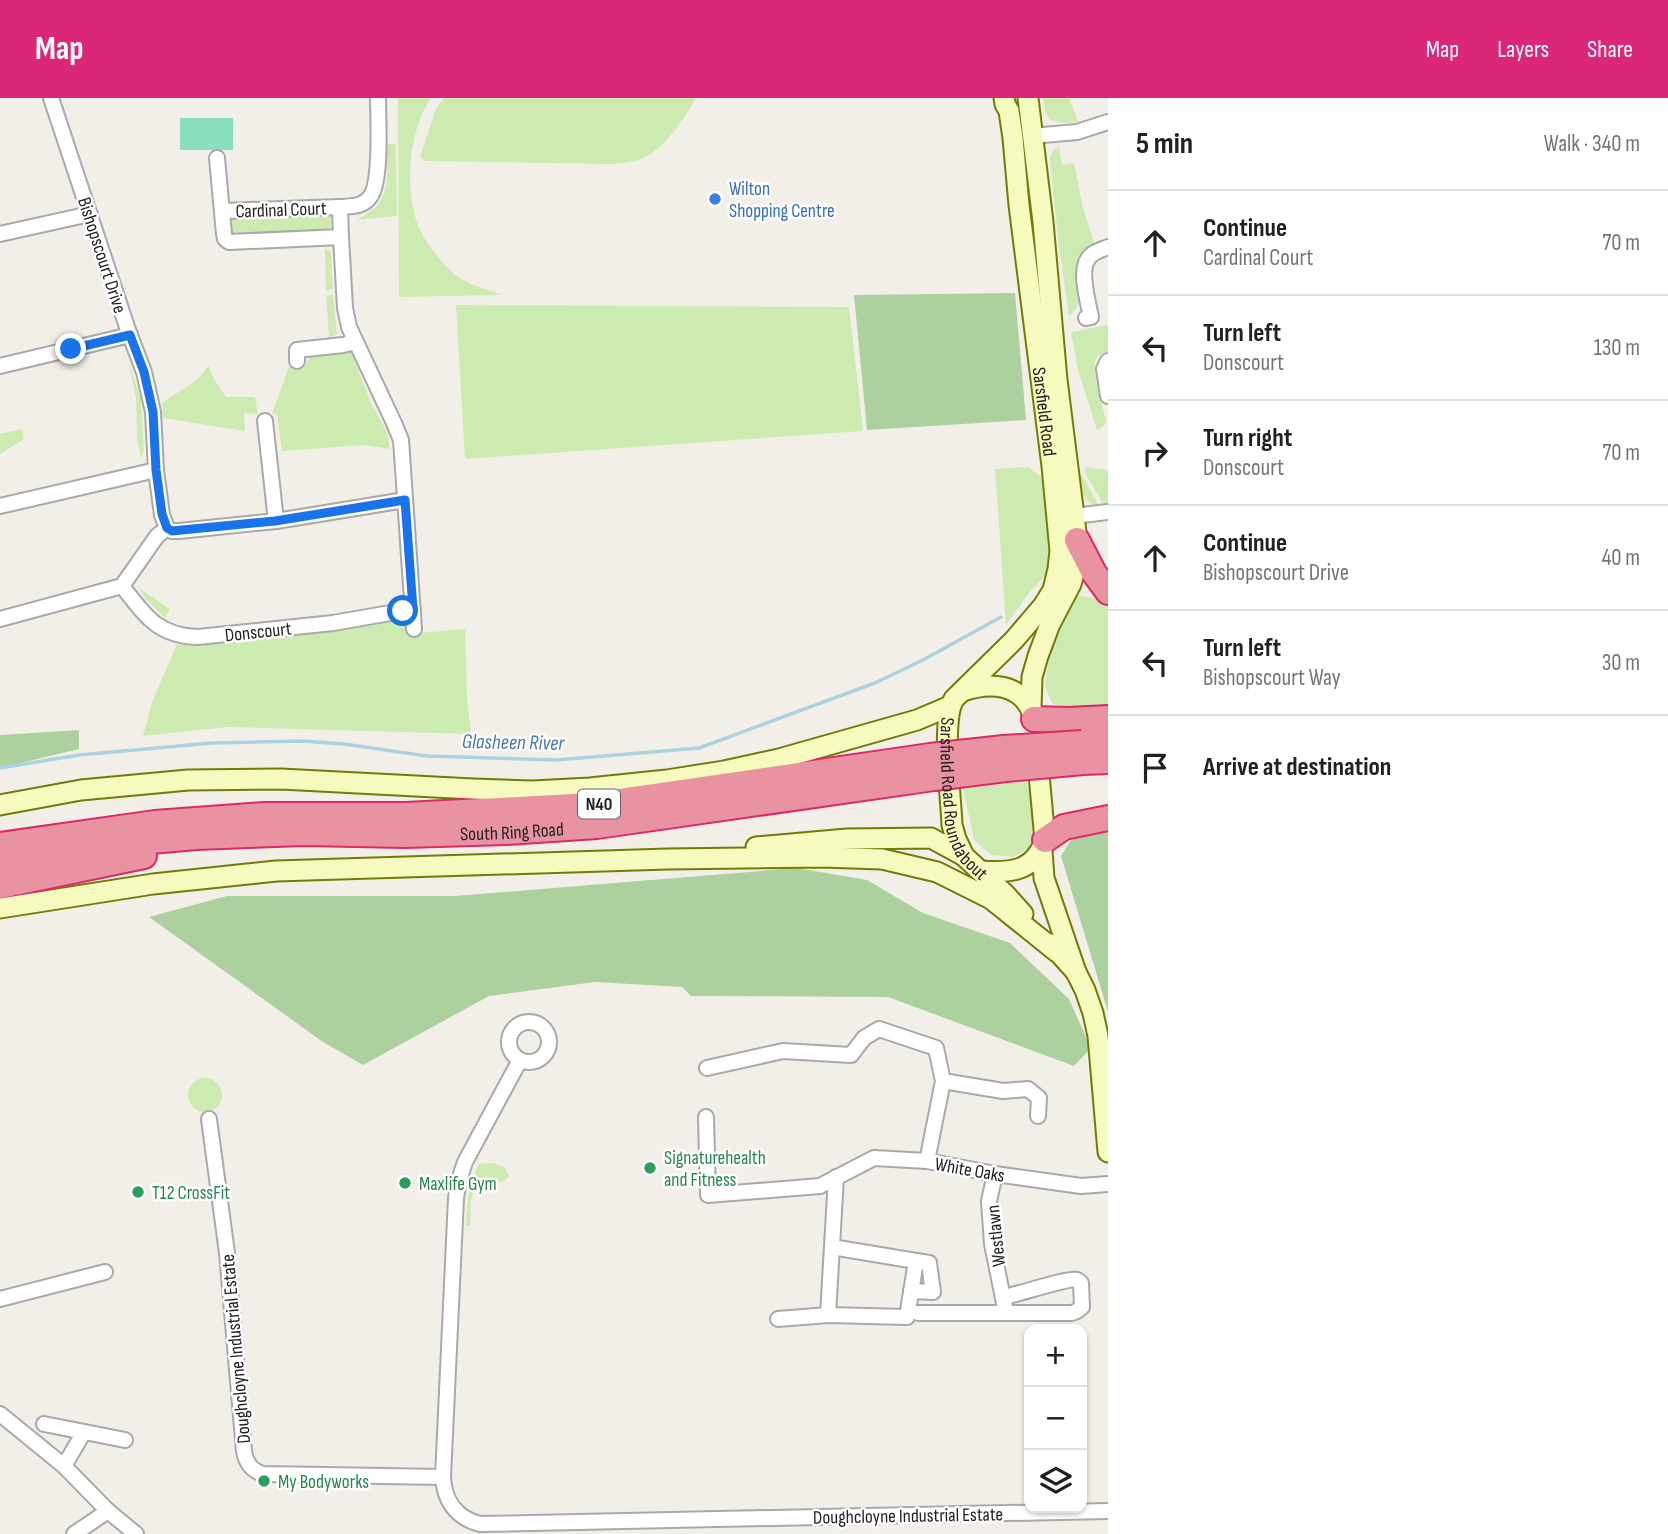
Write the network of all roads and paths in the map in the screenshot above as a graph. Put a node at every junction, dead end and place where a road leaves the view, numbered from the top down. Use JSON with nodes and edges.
{"nodes":[{"id":1,"x":51,"y":98,"type":"edge"},
{"id":2,"x":378,"y":98,"type":"edge"},
{"id":3,"x":1004,"y":98,"type":"edge"},
{"id":4,"x":1028,"y":98,"type":"edge"},
{"id":5,"x":1108,"y":122,"type":"edge"},
{"id":6,"x":1032,"y":136,"type":"junction"},
{"id":7,"x":217,"y":158,"type":"dead end"},
{"id":8,"x":340,"y":207,"type":"junction"},
{"id":9,"x":223,"y":211,"type":"junction"},
{"id":10,"x":90,"y":214,"type":"junction"},
{"id":11,"x":0,"y":234,"type":"edge"},
{"id":12,"x":341,"y":237,"type":"junction"},
{"id":13,"x":1108,"y":247,"type":"edge"},
{"id":14,"x":1086,"y":318,"type":"dead end"},
{"id":15,"x":130,"y":335,"type":"junction"},
{"id":16,"x":353,"y":339,"type":"junction"},
{"id":17,"x":297,"y":356,"type":"dead end"},
{"id":18,"x":1108,"y":361,"type":"edge"},
{"id":19,"x":0,"y":366,"type":"edge"},
{"id":20,"x":1108,"y":396,"type":"edge"},
{"id":21,"x":265,"y":421,"type":"dead end"},
{"id":22,"x":156,"y":470,"type":"junction"},
{"id":23,"x":405,"y":500,"type":"junction"},
{"id":24,"x":0,"y":506,"type":"edge"},
{"id":25,"x":1108,"y":512,"type":"edge"},
{"id":26,"x":275,"y":521,"type":"junction"},
{"id":27,"x":167,"y":528,"type":"junction"},
{"id":28,"x":1075,"y":528,"type":"junction"},
{"id":29,"x":122,"y":586,"type":"junction"},
{"id":30,"x":1108,"y":592,"type":"edge"},
{"id":31,"x":413,"y":609,"type":"junction"},
{"id":32,"x":0,"y":618,"type":"edge"},
{"id":33,"x":414,"y":629,"type":"dead end"},
{"id":34,"x":956,"y":699,"type":"junction"},
{"id":35,"x":1033,"y":714,"type":"junction"},
{"id":36,"x":1108,"y":718,"type":"edge"},
{"id":37,"x":1108,"y":741,"type":"edge"},
{"id":38,"x":1082,"y":752,"type":"junction"},
{"id":39,"x":1108,"y":761,"type":"edge"},
{"id":40,"x":932,"y":767,"type":"junction"},
{"id":41,"x":0,"y":806,"type":"edge"},
{"id":42,"x":265,"y":815,"type":"junction"},
{"id":43,"x":1108,"y":818,"type":"edge"},
{"id":44,"x":0,"y":828,"type":"edge"},
{"id":45,"x":304,"y":833,"type":"junction"},
{"id":46,"x":0,"y":845,"type":"edge"},
{"id":47,"x":1043,"y":845,"type":"junction"},
{"id":48,"x":964,"y":856,"type":"junction"},
{"id":49,"x":668,"y":859,"type":"junction"},
{"id":50,"x":0,"y":864,"type":"edge"},
{"id":51,"x":981,"y":871,"type":"junction"},
{"id":52,"x":0,"y":886,"type":"edge"},
{"id":53,"x":0,"y":908,"type":"edge"},
{"id":54,"x":1058,"y":951,"type":"junction"},
{"id":55,"x":1076,"y":972,"type":"junction"},
{"id":56,"x":1103,"y":1036,"type":"edge"},
{"id":57,"x":520,"y":1060,"type":"dead end"},
{"id":58,"x":708,"y":1069,"type":"dead end"},
{"id":59,"x":943,"y":1081,"type":"junction"},
{"id":60,"x":1038,"y":1116,"type":"dead end"},
{"id":61,"x":706,"y":1117,"type":"dead end"},
{"id":62,"x":209,"y":1119,"type":"dead end"},
{"id":63,"x":1108,"y":1152,"type":"edge"},
{"id":64,"x":927,"y":1161,"type":"junction"},
{"id":65,"x":995,"y":1174,"type":"junction"},
{"id":66,"x":836,"y":1177,"type":"junction"},
{"id":67,"x":1108,"y":1184,"type":"edge"},
{"id":68,"x":832,"y":1247,"type":"junction"},
{"id":69,"x":916,"y":1261,"type":"junction"},
{"id":70,"x":105,"y":1272,"type":"dead end"},
{"id":71,"x":911,"y":1291,"type":"junction"},
{"id":72,"x":1003,"y":1297,"type":"junction"},
{"id":73,"x":0,"y":1299,"type":"edge"},
{"id":74,"x":1006,"y":1312,"type":"junction"},
{"id":75,"x":918,"y":1313,"type":"dead end"},
{"id":76,"x":828,"y":1315,"type":"junction"},
{"id":77,"x":778,"y":1319,"type":"dead end"},
{"id":78,"x":0,"y":1414,"type":"edge"},
{"id":79,"x":44,"y":1424,"type":"dead end"},
{"id":80,"x":84,"y":1432,"type":"junction"},
{"id":81,"x":125,"y":1440,"type":"dead end"},
{"id":82,"x":64,"y":1466,"type":"junction"},
{"id":83,"x":443,"y":1476,"type":"junction"},
{"id":84,"x":1108,"y":1510,"type":"edge"},
{"id":85,"x":108,"y":1511,"type":"junction"},
{"id":86,"x":74,"y":1534,"type":"edge"},
{"id":87,"x":136,"y":1534,"type":"edge"}],
"edges":[{"from":1,"to":10,"type":"street","name":"Bishopscourt Drive"},
{"from":2,"to":8,"type":"street","name":"Cardinal Court"},
{"from":3,"to":34,"type":"main road","name":"Sarsfield Road"},
{"from":4,"to":6,"type":"main road","name":"Sarsfield Road"},
{"from":5,"to":6,"type":"street"},
{"from":6,"to":28,"type":"main road","name":"Sarsfield Road"},
{"from":7,"to":9,"type":"street","name":"Cardinal Court"},
{"from":8,"to":9,"type":"street","name":"Cardinal Court"},
{"from":8,"to":12,"type":"street","name":"Cardinal Court"},
{"from":9,"to":12,"type":"street","name":"Cardinal Court"},
{"from":10,"to":11,"type":"street"},
{"from":10,"to":15,"type":"street","name":"Bishopscourt Drive"},
{"from":12,"to":16,"type":"street","name":"Cardinal Court"},
{"from":13,"to":14,"type":"street"},
{"from":15,"to":19,"type":"street"},
{"from":15,"to":22,"type":"street","name":"Bishopscourt Drive"},
{"from":16,"to":17,"type":"street"},
{"from":16,"to":23,"type":"street","name":"Cardinal Court"},
{"from":18,"to":20,"type":"street"},
{"from":21,"to":26,"type":"street"},
{"from":22,"to":24,"type":"street"},
{"from":22,"to":27,"type":"street"},
{"from":23,"to":26,"type":"street"},
{"from":23,"to":31,"type":"street","name":"Cardinal Court"},
{"from":25,"to":28,"type":"street"},
{"from":26,"to":27,"type":"street"},
{"from":27,"to":29,"type":"street"},
{"from":28,"to":30,"type":"highway"},
{"from":28,"to":35,"type":"main road","name":"Sarsfield Road"},
{"from":29,"to":31,"type":"street","name":"Donscourt"},
{"from":29,"to":32,"type":"street"},
{"from":31,"to":33,"type":"street","name":"Cardinal Court"},
{"from":34,"to":35,"type":"main road","name":"Sarsfield Road Roundabout"},
{"from":34,"to":41,"type":"main road"},
{"from":34,"to":48,"type":"main road","name":"Sarsfield Road Roundabout"},
{"from":35,"to":36,"type":"highway"},
{"from":35,"to":47,"type":"main road"},
{"from":37,"to":38,"type":"highway","name":"South Ring Road","number":"N40"},
{"from":38,"to":39,"type":"highway","name":"South Ring Road","number":"N40"},
{"from":38,"to":40,"type":"highway","name":"South Ring Road","number":"N40","bridge":true},
{"from":40,"to":42,"type":"highway","name":"South Ring Road","number":"N40"},
{"from":40,"to":45,"type":"highway","name":"South Ring Road","number":"N40"},
{"from":42,"to":44,"type":"highway"},
{"from":42,"to":46,"type":"highway","name":"South Ring Road","number":"N40"},
{"from":43,"to":47,"type":"highway"},
{"from":45,"to":50,"type":"highway","name":"South Ring Road","number":"N40"},
{"from":45,"to":52,"type":"highway"},
{"from":47,"to":51,"type":"main road","name":"Sarsfield Road Roundabout"},
{"from":47,"to":55,"type":"main road"},
{"from":48,"to":49,"type":"main road"},
{"from":48,"to":51,"type":"main road","name":"Sarsfield Road Roundabout"},
{"from":49,"to":53,"type":"main road"},
{"from":49,"to":54,"type":"main road"},
{"from":51,"to":54,"type":"main road"},
{"from":54,"to":55,"type":"main road"},
{"from":55,"to":56,"type":"main road"},
{"from":56,"to":63,"type":"main road"},
{"from":57,"to":83,"type":"street","name":"Doughcloyne Industrial Estate"},
{"from":58,"to":59,"type":"street"},
{"from":59,"to":60,"type":"street"},
{"from":59,"to":64,"type":"street"},
{"from":61,"to":66,"type":"street","name":"White Oaks"},
{"from":62,"to":83,"type":"street","name":"Doughcloyne Industrial Estate"},
{"from":64,"to":65,"type":"street","name":"White Oaks"},
{"from":64,"to":66,"type":"street","name":"White Oaks"},
{"from":65,"to":67,"type":"street","name":"White Oaks"},
{"from":65,"to":72,"type":"street","name":"Westlawn"},
{"from":66,"to":68,"type":"street"},
{"from":68,"to":69,"type":"street"},
{"from":68,"to":76,"type":"street"},
{"from":69,"to":71,"type":"street"},
{"from":69,"to":71,"type":"street"},
{"from":70,"to":73,"type":"street"},
{"from":71,"to":76,"type":"street"},
{"from":72,"to":74,"type":"street","name":"Westlawn"},
{"from":72,"to":74,"type":"street"},
{"from":74,"to":75,"type":"street"},
{"from":76,"to":77,"type":"street"},
{"from":78,"to":82,"type":"street"},
{"from":79,"to":80,"type":"street"},
{"from":80,"to":81,"type":"street"},
{"from":80,"to":82,"type":"street"},
{"from":82,"to":85,"type":"street"},
{"from":83,"to":84,"type":"street","name":"Doughcloyne Industrial Estate"},
{"from":85,"to":86,"type":"street"},
{"from":85,"to":87,"type":"street"}]}
